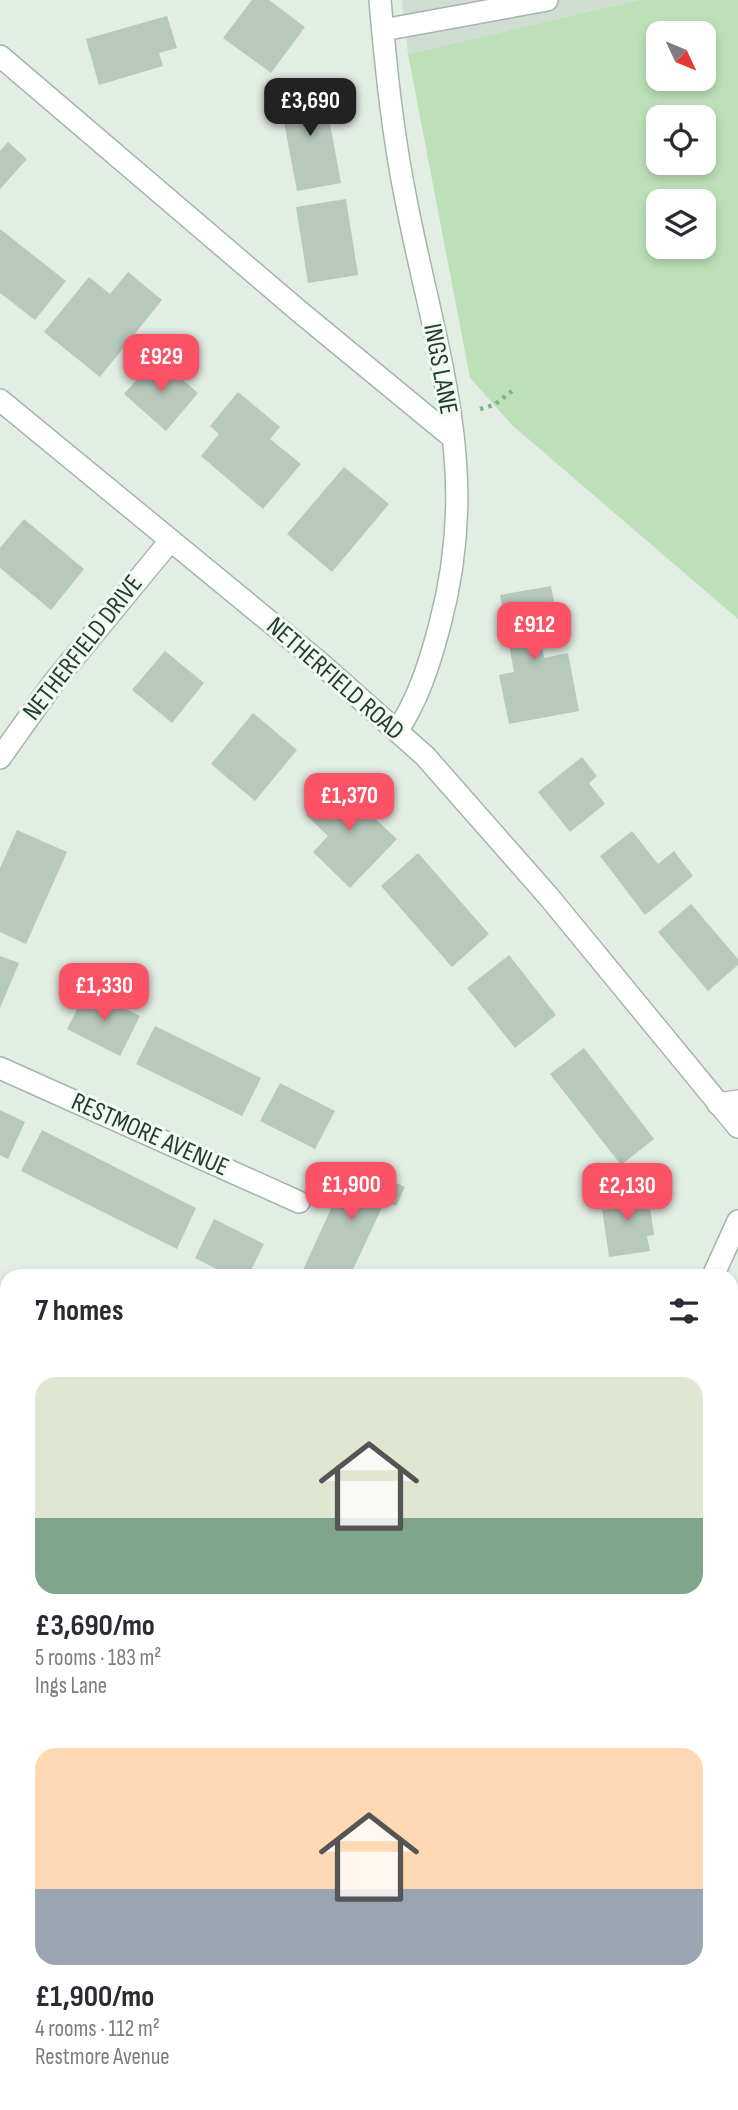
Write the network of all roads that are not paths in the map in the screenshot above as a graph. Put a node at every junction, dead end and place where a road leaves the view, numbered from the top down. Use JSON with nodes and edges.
{"nodes":[{"id":1,"x":380,"y":0,"type":"edge"},
{"id":2,"x":547,"y":0,"type":"edge"},
{"id":3,"x":383,"y":30,"type":"junction"},
{"id":4,"x":0,"y":56,"type":"edge"},
{"id":5,"x":0,"y":400,"type":"edge"},
{"id":6,"x":453,"y":438,"type":"junction"},
{"id":7,"x":170,"y":541,"type":"junction"},
{"id":8,"x":397,"y":731,"type":"junction"},
{"id":9,"x":0,"y":758,"type":"edge"},
{"id":10,"x":0,"y":1068,"type":"edge"},
{"id":11,"x":728,"y":1102,"type":"edge"},
{"id":12,"x":738,"y":1127,"type":"edge"},
{"id":13,"x":299,"y":1202,"type":"dead end"},
{"id":14,"x":738,"y":1221,"type":"edge"},
{"id":15,"x":716,"y":1269,"type":"edge"}],
"edges":[{"from":1,"to":3,"type":"street","name":"INGS LANE"},
{"from":2,"to":3,"type":"street"},
{"from":3,"to":6,"type":"street","name":"INGS LANE"},
{"from":4,"to":6,"type":"street"},
{"from":5,"to":7,"type":"street","name":"NETHERFIELD ROAD"},
{"from":6,"to":8,"type":"street","name":"INGS LANE"},
{"from":7,"to":8,"type":"street","name":"NETHERFIELD ROAD"},
{"from":7,"to":9,"type":"street","name":"NETHERFIELD DRIVE"},
{"from":8,"to":11,"type":"street","name":"NETHERFIELD ROAD"},
{"from":10,"to":13,"type":"street","name":"RESTMORE AVENUE"},
{"from":11,"to":12,"type":"street","name":"NETHERFIELD ROAD"},
{"from":14,"to":15,"type":"street"}]}
